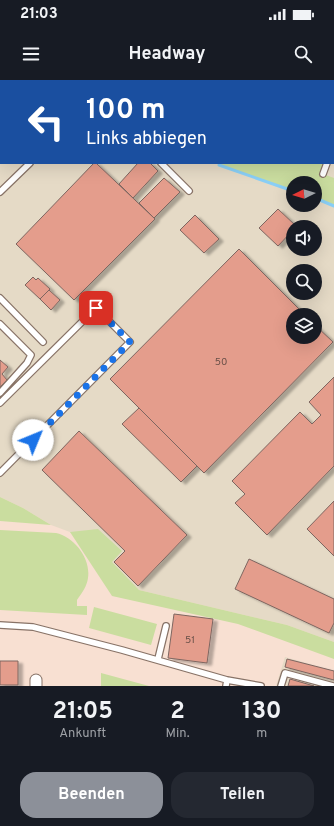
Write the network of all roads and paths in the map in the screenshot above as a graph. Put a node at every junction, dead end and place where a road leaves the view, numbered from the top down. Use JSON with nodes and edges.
{"nodes":[{"id":1,"x":29,"y":164,"type":"edge"},
{"id":2,"x":162,"y":164,"type":"edge"},
{"id":3,"x":326,"y":164,"type":"edge"},
{"id":4,"x":323,"y":174,"type":"dead end"},
{"id":5,"x":189,"y":191,"type":"dead end"},
{"id":6,"x":0,"y":192,"type":"edge"},
{"id":7,"x":0,"y":298,"type":"edge"},
{"id":8,"x":0,"y":324,"type":"edge"},
{"id":9,"x":43,"y":342,"type":"dead end"},
{"id":10,"x":0,"y":393,"type":"edge"},
{"id":11,"x":0,"y":403,"type":"edge"},
{"id":12,"x":0,"y":473,"type":"edge"},
{"id":13,"x":0,"y":625,"type":"edge"},
{"id":14,"x":166,"y":626,"type":"dead end"},
{"id":15,"x":158,"y":659,"type":"junction"},
{"id":16,"x":227,"y":680,"type":"junction"},
{"id":17,"x":226,"y":686,"type":"edge"},
{"id":18,"x":261,"y":686,"type":"edge"},
{"id":19,"x":281,"y":686,"type":"edge"},
{"id":20,"x":333,"y":686,"type":"edge"}],
"edges":[{"from":1,"to":6,"type":"lane"},
{"from":2,"to":5,"type":"lane"},
{"from":3,"to":4,"type":"lane"},
{"from":7,"to":9,"type":"lane"},
{"from":8,"to":10,"type":"lane"},
{"from":11,"to":12,"type":"lane"},
{"from":13,"to":15,"type":"lane"},
{"from":14,"to":15,"type":"lane"},
{"from":15,"to":16,"type":"lane"},
{"from":16,"to":17,"type":"lane"},
{"from":16,"to":18,"type":"lane"},
{"from":19,"to":20,"type":"lane"}]}
